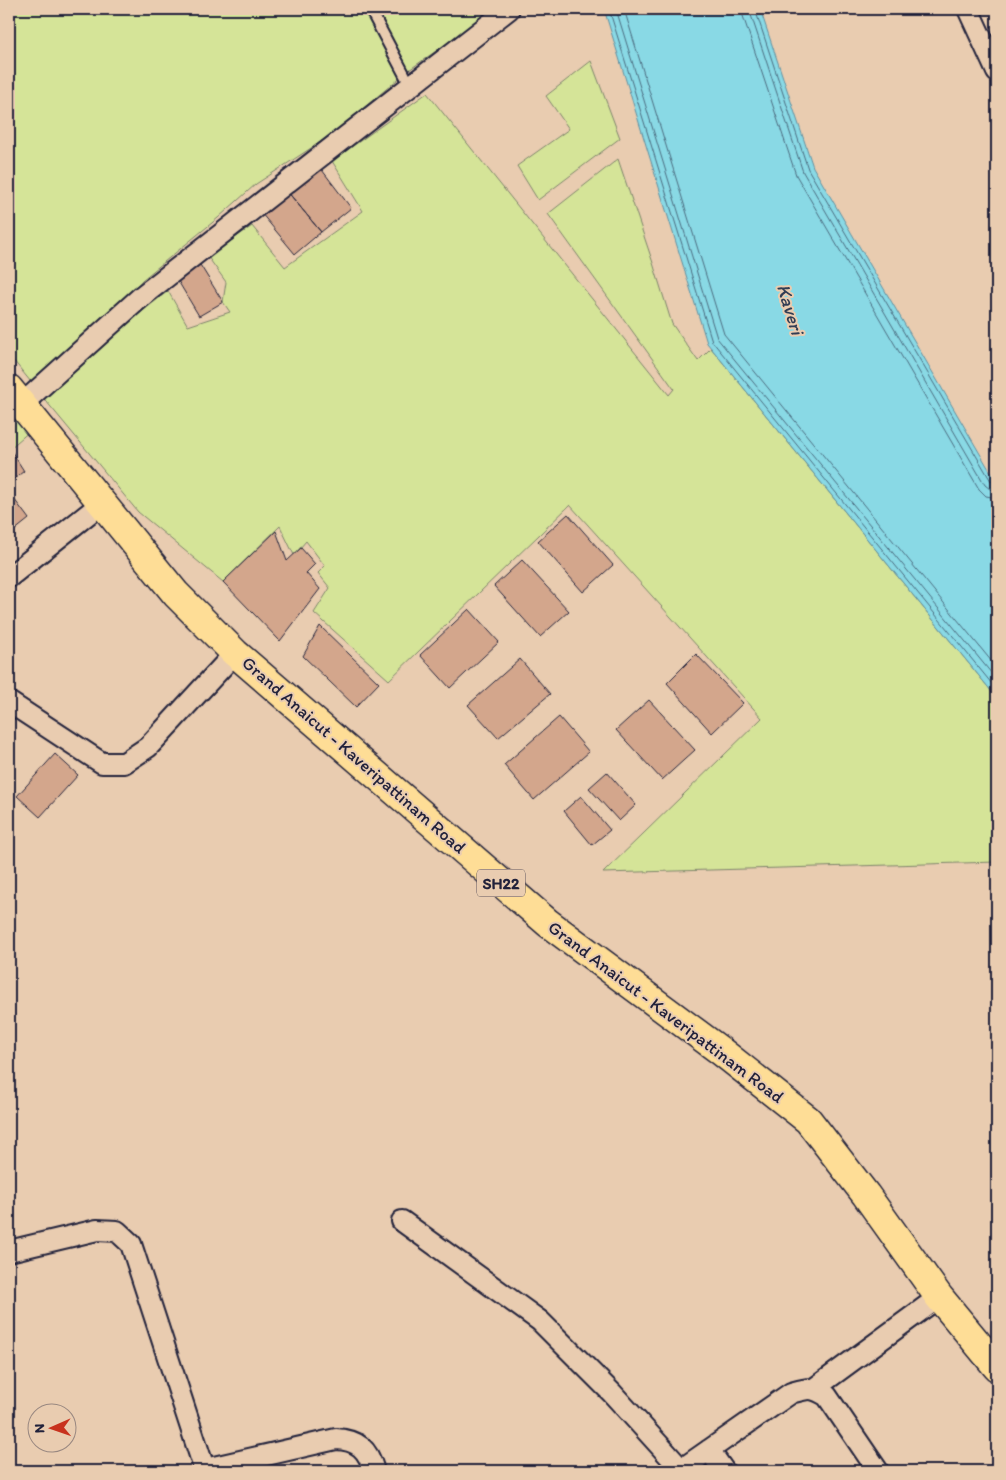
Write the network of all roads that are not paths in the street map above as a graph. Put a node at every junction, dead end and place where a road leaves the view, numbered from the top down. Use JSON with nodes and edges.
{"nodes":[{"id":1,"x":370,"y":9,"type":"edge"},
{"id":2,"x":509,"y":9,"type":"edge"},
{"id":3,"x":968,"y":9,"type":"edge"},
{"id":4,"x":997,"y":72,"type":"edge"},
{"id":5,"x":410,"y":85,"type":"junction"},
{"id":6,"x":15,"y":397,"type":"edge"},
{"id":7,"x":102,"y":504,"type":"junction"},
{"id":8,"x":9,"y":577,"type":"edge"},
{"id":9,"x":235,"y":653,"type":"junction"},
{"id":10,"x":10,"y":706,"type":"edge"},
{"id":11,"x":402,"y":1221,"type":"dead end"},
{"id":12,"x":9,"y":1251,"type":"edge"},
{"id":13,"x":939,"y":1297,"type":"junction"},
{"id":14,"x":997,"y":1367,"type":"edge"},
{"id":15,"x":815,"y":1388,"type":"junction"},
{"id":16,"x":709,"y":1450,"type":"junction"},
{"id":17,"x":205,"y":1470,"type":"edge"},
{"id":18,"x":680,"y":1470,"type":"edge"},
{"id":19,"x":374,"y":1471,"type":"edge"},
{"id":20,"x":724,"y":1471,"type":"edge"},
{"id":21,"x":878,"y":1471,"type":"edge"}],
"edges":[{"from":1,"to":5,"type":"lane"},
{"from":2,"to":5,"type":"street"},
{"from":3,"to":4,"type":"street"},
{"from":5,"to":6,"type":"street"},
{"from":6,"to":7,"type":"main road","name":"Grand Anaicut - Kaveripattinam Road","number":"SH22"},
{"from":7,"to":8,"type":"street"},
{"from":7,"to":9,"type":"main road","name":"Grand Anaicut - Kaveripattinam Road","number":"SH22"},
{"from":9,"to":10,"type":"street"},
{"from":9,"to":13,"type":"main road","name":"Grand Anaicut - Kaveripattinam Road","number":"SH22"},
{"from":11,"to":18,"type":"street"},
{"from":12,"to":17,"type":"street"},
{"from":13,"to":14,"type":"main road","name":"Grand Anaicut - Kaveripattinam Road","number":"SH22"},
{"from":13,"to":15,"type":"street"},
{"from":15,"to":16,"type":"street"},
{"from":15,"to":21,"type":"street"},
{"from":16,"to":18,"type":"street"},
{"from":16,"to":20,"type":"street"},
{"from":17,"to":19,"type":"street"}]}
